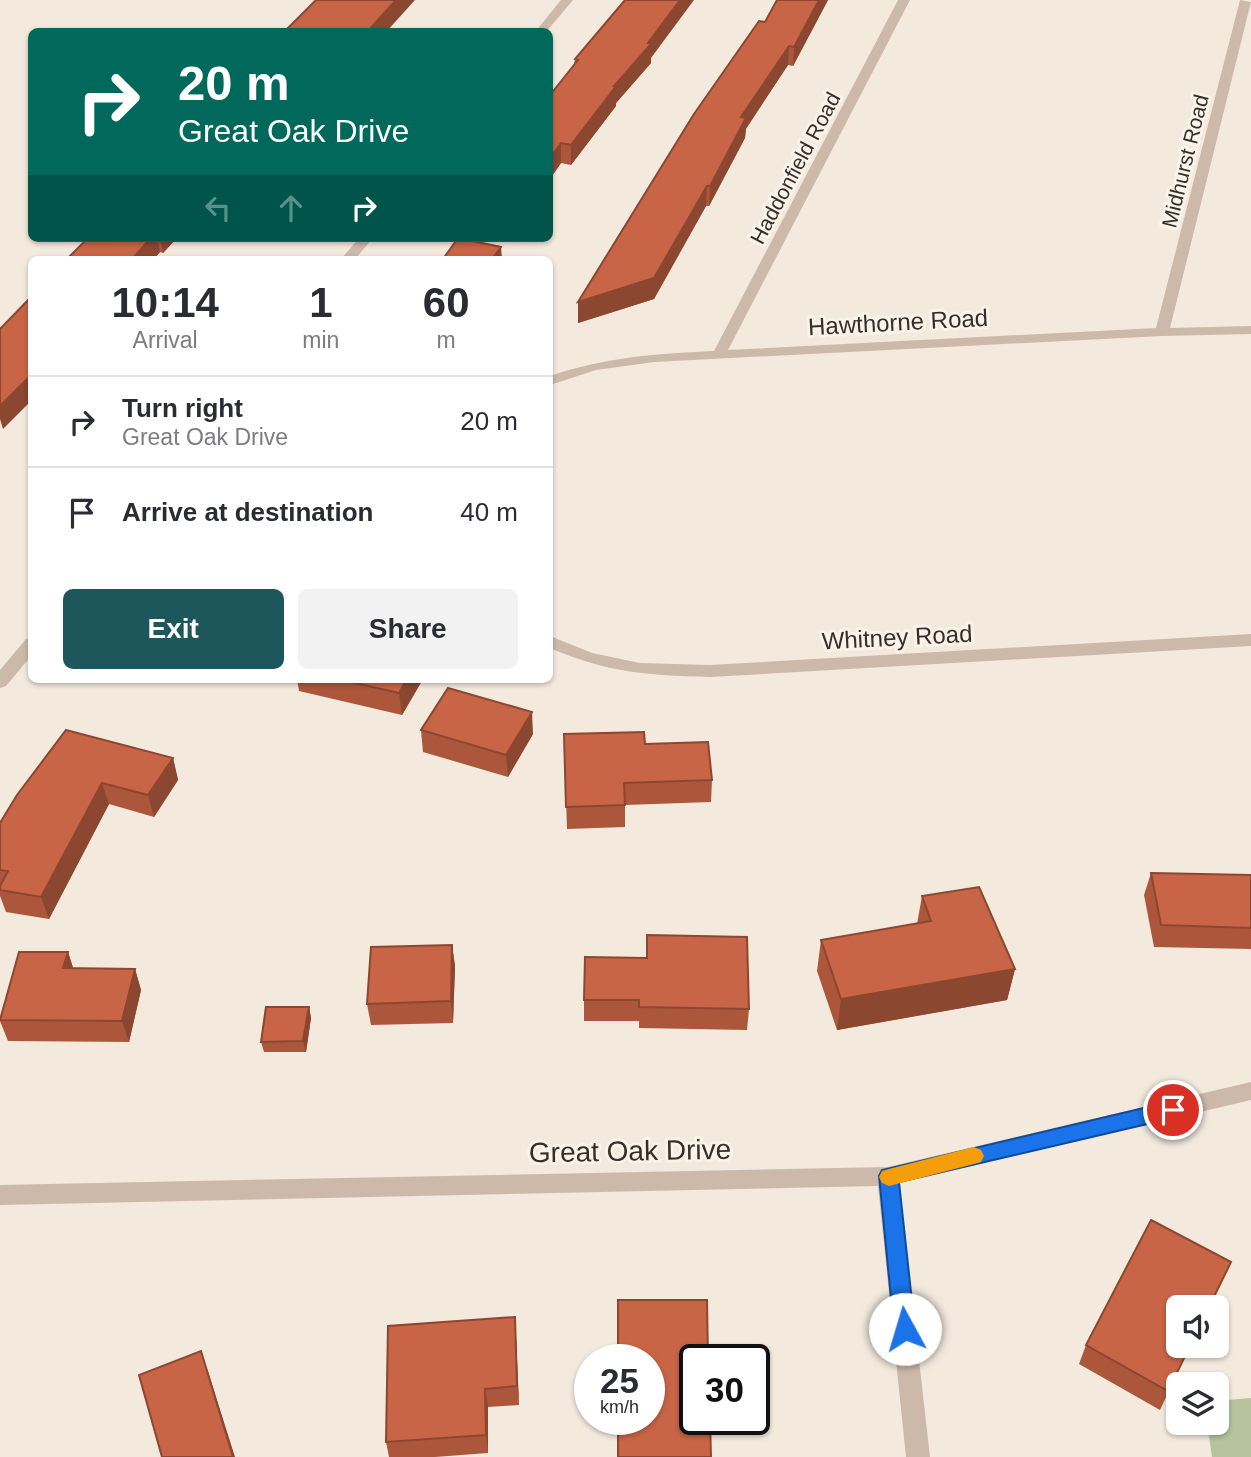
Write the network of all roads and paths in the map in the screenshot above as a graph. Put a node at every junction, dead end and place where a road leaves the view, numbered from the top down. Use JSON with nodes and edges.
{"nodes":[{"id":1,"x":567,"y":0,"type":"edge"},
{"id":2,"x":904,"y":0,"type":"edge"},
{"id":3,"x":1246,"y":0,"type":"edge"},
{"id":4,"x":543,"y":28,"type":"edge"},
{"id":5,"x":363,"y":242,"type":"edge"},
{"id":6,"x":351,"y":256,"type":"edge"},
{"id":7,"x":1251,"y":330,"type":"edge"},
{"id":8,"x":1162,"y":332,"type":"junction"},
{"id":9,"x":719,"y":354,"type":"junction"},
{"id":10,"x":553,"y":379,"type":"edge"},
{"id":11,"x":1251,"y":639,"type":"edge"},
{"id":12,"x":553,"y":643,"type":"edge"},
{"id":13,"x":28,"y":648,"type":"edge"},
{"id":14,"x":0,"y":682,"type":"edge"},
{"id":15,"x":1251,"y":1091,"type":"edge"},
{"id":16,"x":888,"y":1176,"type":"junction"},
{"id":17,"x":0,"y":1195,"type":"edge"},
{"id":18,"x":918,"y":1457,"type":"edge"}],
"edges":[{"from":1,"to":4,"type":"street"},
{"from":2,"to":9,"type":"street","name":"Haddonfield Road"},
{"from":3,"to":8,"type":"street","name":"Midhurst Road"},
{"from":5,"to":6,"type":"street"},
{"from":7,"to":8,"type":"street","name":"Hawthorne Road"},
{"from":8,"to":9,"type":"street","name":"Hawthorne Road"},
{"from":9,"to":10,"type":"street","name":"Hawthorne Road"},
{"from":11,"to":12,"type":"street","name":"Whitney Road"},
{"from":13,"to":14,"type":"street"},
{"from":15,"to":16,"type":"street","name":"Great Oak Drive"},
{"from":16,"to":17,"type":"street","name":"Great Oak Drive"},
{"from":16,"to":18,"type":"street"}]}
